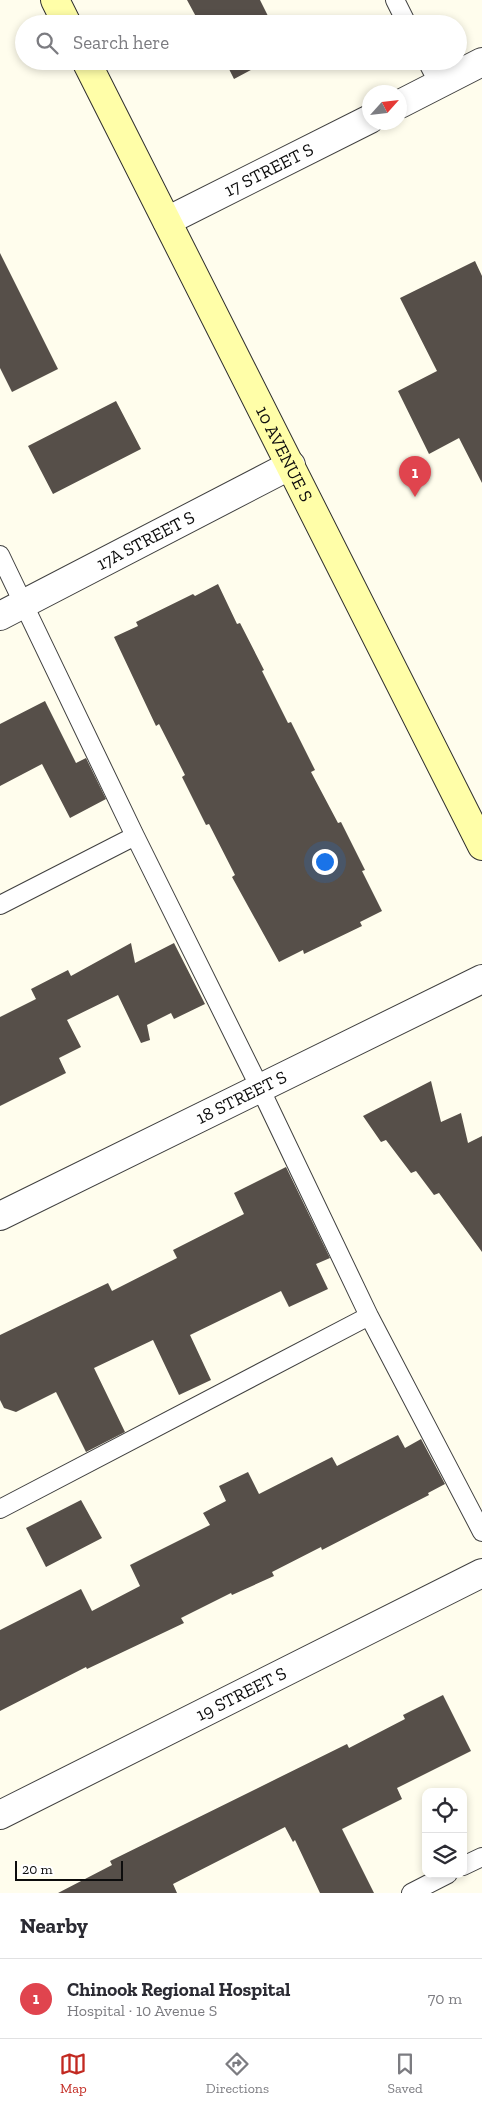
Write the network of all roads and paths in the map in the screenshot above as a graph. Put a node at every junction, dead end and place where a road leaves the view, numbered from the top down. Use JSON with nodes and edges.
{"nodes":[{"id":1,"x":55,"y":0,"type":"edge"},
{"id":2,"x":395,"y":0,"type":"edge"},
{"id":3,"x":62,"y":15,"type":"edge"},
{"id":4,"x":403,"y":15,"type":"edge"},
{"id":5,"x":482,"y":62,"type":"edge"},
{"id":6,"x":467,"y":65,"type":"edge"},
{"id":7,"x":91,"y":70,"type":"edge"},
{"id":8,"x":446,"y":70,"type":"edge"},
{"id":9,"x":433,"y":73,"type":"edge"},
{"id":10,"x":407,"y":97,"type":"edge"},
{"id":11,"x":362,"y":123,"type":"edge"},
{"id":12,"x":167,"y":221,"type":"junction"},
{"id":13,"x":291,"y":465,"type":"junction"},
{"id":14,"x":0,"y":555,"type":"edge"},
{"id":15,"x":24,"y":603,"type":"junction"},
{"id":16,"x":0,"y":616,"type":"edge"},
{"id":17,"x":135,"y":836,"type":"junction"},
{"id":18,"x":482,"y":846,"type":"edge"},
{"id":19,"x":0,"y":905,"type":"edge"},
{"id":20,"x":482,"y":979,"type":"edge"},
{"id":21,"x":260,"y":1088,"type":"junction"},
{"id":22,"x":0,"y":1216,"type":"edge"},
{"id":23,"x":368,"y":1316,"type":"junction"},
{"id":24,"x":0,"y":1509,"type":"edge"},
{"id":25,"x":482,"y":1532,"type":"edge"},
{"id":26,"x":482,"y":1573,"type":"edge"},
{"id":27,"x":0,"y":1815,"type":"edge"},
{"id":28,"x":482,"y":1857,"type":"edge"},
{"id":29,"x":467,"y":1864,"type":"edge"},
{"id":30,"x":440,"y":1878,"type":"edge"},
{"id":31,"x":411,"y":1893,"type":"edge"}],
"edges":[{"from":1,"to":3,"type":"street"},
{"from":2,"to":4,"type":"lane"},
{"from":5,"to":6,"type":"street"},
{"from":7,"to":12,"type":"street","name":"10 AVENUE S"},
{"from":8,"to":9,"type":"street"},
{"from":9,"to":10,"type":"street"},
{"from":11,"to":12,"type":"street","name":"17 STREET S"},
{"from":12,"to":13,"type":"street","name":"10 AVENUE S"},
{"from":13,"to":15,"type":"street","name":"17A STREET S"},
{"from":13,"to":18,"type":"street","name":"10 AVENUE S"},
{"from":14,"to":15,"type":"lane"},
{"from":15,"to":16,"type":"street","name":"17A STREET S"},
{"from":15,"to":17,"type":"lane"},
{"from":17,"to":19,"type":"lane"},
{"from":17,"to":21,"type":"lane"},
{"from":20,"to":21,"type":"street","name":"18 STREET S"},
{"from":21,"to":22,"type":"street","name":"18 STREET S"},
{"from":21,"to":23,"type":"lane"},
{"from":23,"to":24,"type":"lane"},
{"from":23,"to":25,"type":"lane"},
{"from":26,"to":27,"type":"street","name":"19 STREET S"},
{"from":28,"to":29,"type":"lane"},
{"from":30,"to":31,"type":"lane"}]}
